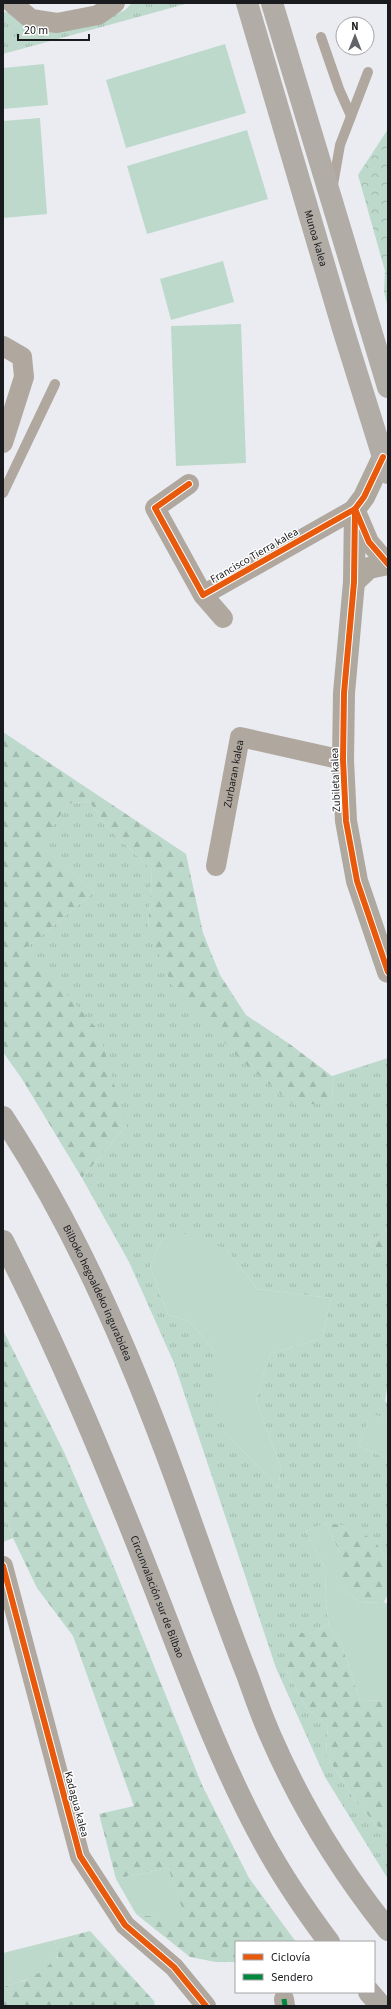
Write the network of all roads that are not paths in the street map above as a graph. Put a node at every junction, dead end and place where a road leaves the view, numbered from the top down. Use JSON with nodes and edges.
{"nodes":[{"id":1,"x":12,"y":3,"type":"edge"},
{"id":2,"x":115,"y":3,"type":"edge"},
{"id":3,"x":247,"y":3,"type":"edge"},
{"id":4,"x":272,"y":3,"type":"edge"},
{"id":5,"x":321,"y":37,"type":"dead end"},
{"id":6,"x":368,"y":72,"type":"dead end"},
{"id":7,"x":351,"y":116,"type":"junction"},
{"id":8,"x":330,"y":197,"type":"junction"},
{"id":9,"x":3,"y":346,"type":"edge"},
{"id":10,"x":55,"y":384,"type":"dead end"},
{"id":11,"x":388,"y":387,"type":"edge"},
{"id":12,"x":3,"y":443,"type":"edge"},
{"id":13,"x":385,"y":465,"type":"edge"},
{"id":14,"x":189,"y":484,"type":"dead end"},
{"id":15,"x":3,"y":493,"type":"edge"},
{"id":16,"x":355,"y":509,"type":"junction"},
{"id":17,"x":388,"y":564,"type":"edge"},
{"id":18,"x":354,"y":582,"type":"junction"},
{"id":19,"x":203,"y":595,"type":"junction"},
{"id":20,"x":223,"y":618,"type":"dead end"},
{"id":21,"x":343,"y":760,"type":"junction"},
{"id":22,"x":216,"y":866,"type":"dead end"},
{"id":23,"x":388,"y":972,"type":"edge"},
{"id":24,"x":3,"y":1117,"type":"edge"},
{"id":25,"x":3,"y":1241,"type":"edge"},
{"id":26,"x":3,"y":1566,"type":"edge"},
{"id":27,"x":388,"y":1930,"type":"edge"},
{"id":28,"x":328,"y":1941,"type":"edge"},
{"id":29,"x":370,"y":1993,"type":"edge"},
{"id":30,"x":206,"y":2006,"type":"edge"},
{"id":31,"x":381,"y":2006,"type":"edge"}],
"edges":[{"from":1,"to":2,"type":"street"},
{"from":3,"to":13,"type":"main road","name":"Munoa kalea"},
{"from":4,"to":8,"type":"main road"},
{"from":5,"to":7,"type":"lane"},
{"from":6,"to":7,"type":"lane"},
{"from":7,"to":8,"type":"lane"},
{"from":8,"to":11,"type":"main road"},
{"from":9,"to":12,"type":"street"},
{"from":10,"to":15,"type":"lane"},
{"from":13,"to":16,"type":"street"},
{"from":14,"to":19,"type":"street","name":"Francisco Tierra kalea"},
{"from":16,"to":17,"type":"street"},
{"from":16,"to":18,"type":"street","name":"Zubileta kalea"},
{"from":16,"to":19,"type":"street","name":"Francisco Tierra kalea"},
{"from":17,"to":18,"type":"street"},
{"from":18,"to":21,"type":"street","name":"Zubileta kalea"},
{"from":19,"to":20,"type":"street","name":"Francisco Tierra kalea"},
{"from":21,"to":22,"type":"street","name":"Zurbaran kalea"},
{"from":21,"to":23,"type":"street","name":"Zubileta kalea"},
{"from":24,"to":27,"type":"highway","name":"Bilboko hegoaldeko ingurabidea"},
{"from":25,"to":28,"type":"highway","name":"Circunvalación sur de Bilbao"},
{"from":26,"to":30,"type":"street","name":"Kadagua kalea"},
{"from":29,"to":31,"type":"highway"}]}
